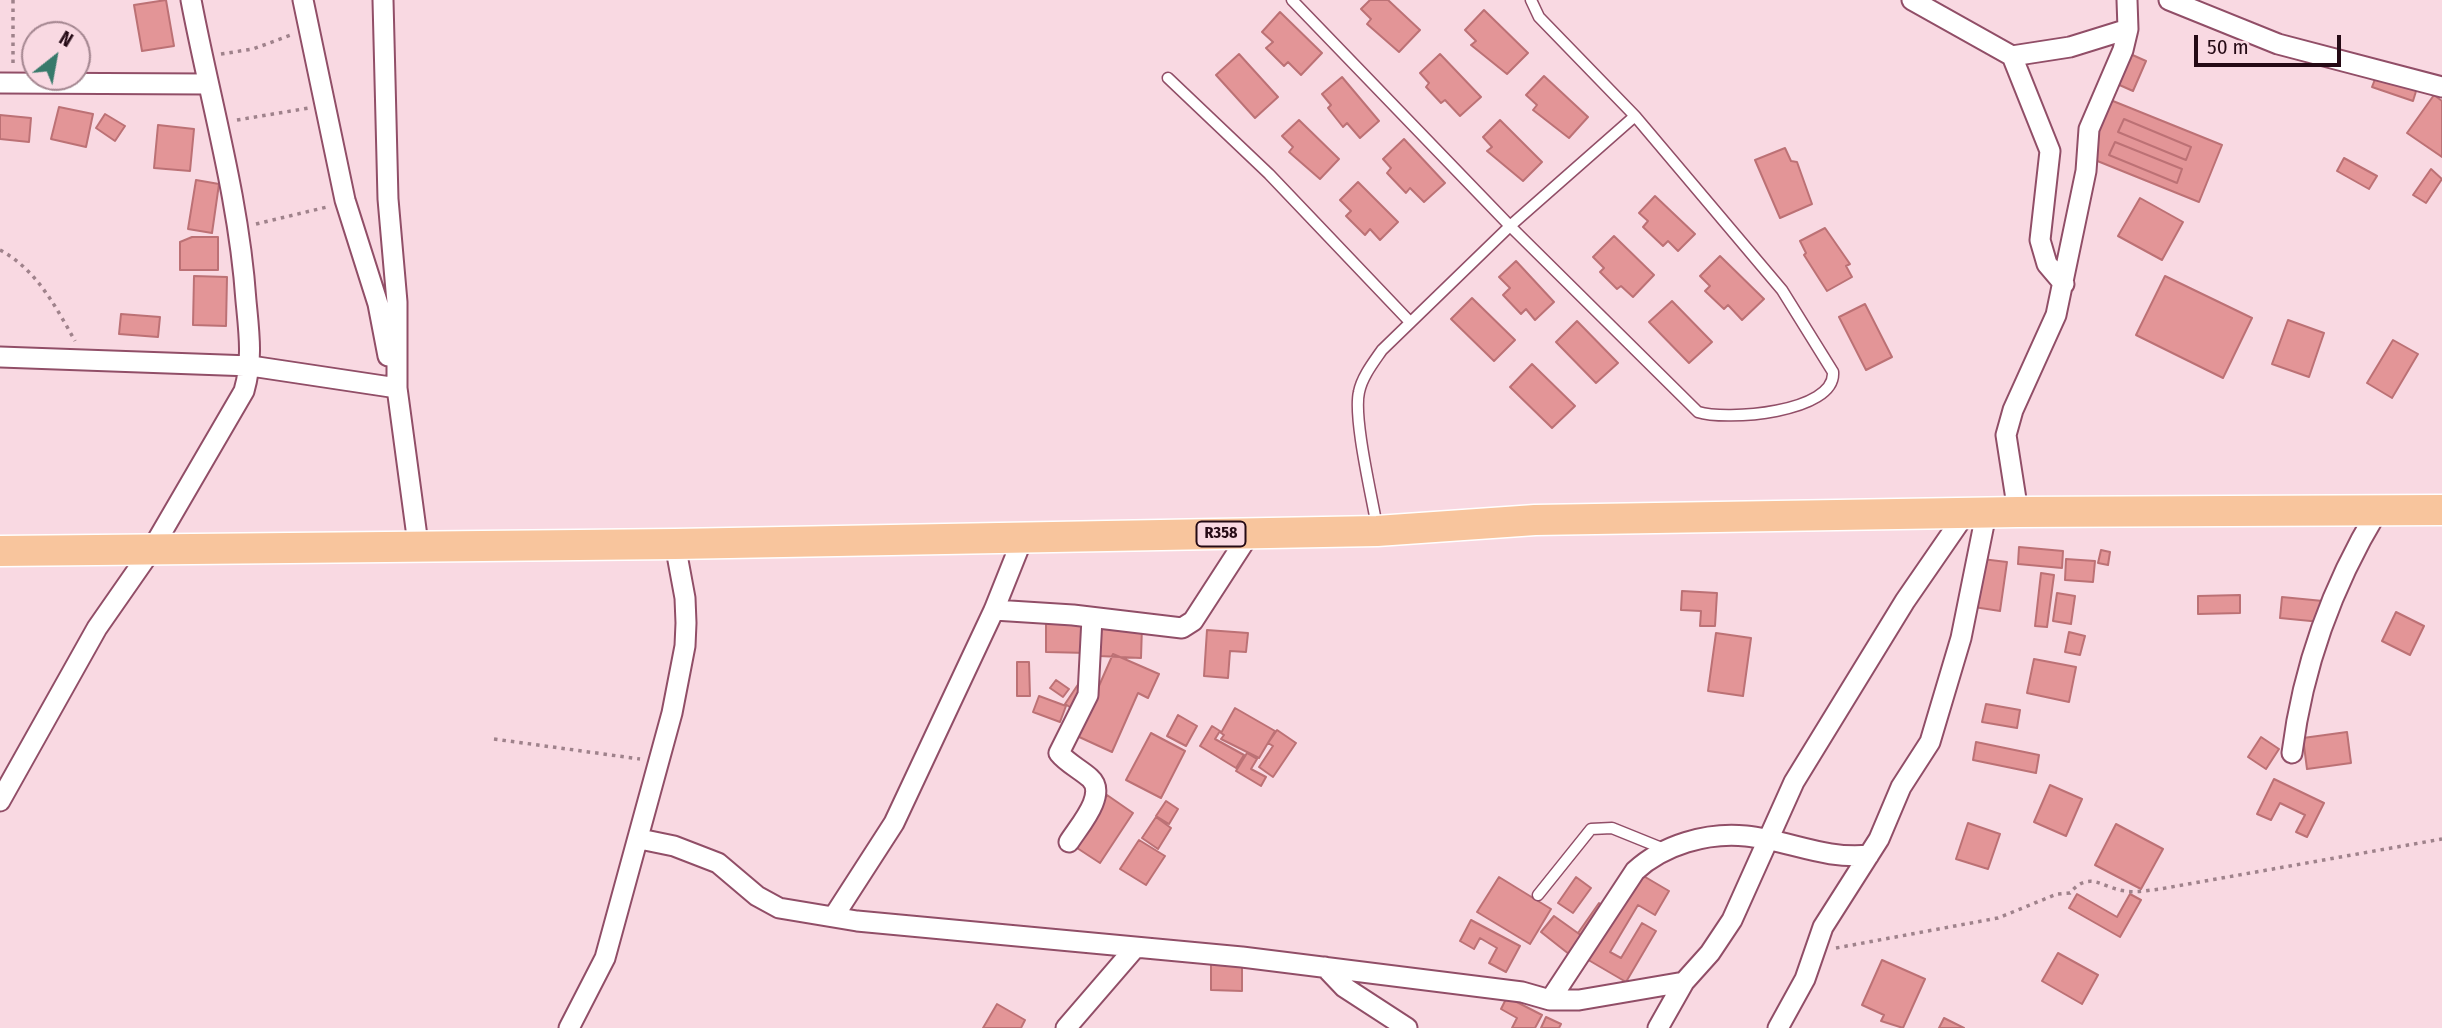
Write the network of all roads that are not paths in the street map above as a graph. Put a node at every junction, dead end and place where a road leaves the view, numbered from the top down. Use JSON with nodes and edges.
{"nodes":[{"id":1,"x":191,"y":0,"type":"edge"},
{"id":2,"x":303,"y":0,"type":"edge"},
{"id":3,"x":383,"y":0,"type":"edge"},
{"id":4,"x":1292,"y":0,"type":"edge"},
{"id":5,"x":1531,"y":0,"type":"edge"},
{"id":6,"x":1912,"y":0,"type":"edge"},
{"id":7,"x":2127,"y":0,"type":"edge"},
{"id":8,"x":2169,"y":0,"type":"edge"},
{"id":9,"x":2128,"y":29,"type":"junction"},
{"id":10,"x":2012,"y":57,"type":"junction"},
{"id":11,"x":1168,"y":79,"type":"dead end"},
{"id":12,"x":9,"y":83,"type":"edge"},
{"id":13,"x":207,"y":84,"type":"junction"},
{"id":14,"x":2442,"y":87,"type":"edge"},
{"id":15,"x":1635,"y":116,"type":"junction"},
{"id":16,"x":1510,"y":226,"type":"junction"},
{"id":17,"x":2064,"y":284,"type":"junction"},
{"id":18,"x":1410,"y":322,"type":"junction"},
{"id":19,"x":0,"y":356,"type":"edge"},
{"id":20,"x":251,"y":366,"type":"junction"},
{"id":21,"x":395,"y":388,"type":"junction"},
{"id":22,"x":2378,"y":510,"type":"junction"},
{"id":23,"x":2442,"y":510,"type":"edge"},
{"id":24,"x":2018,"y":512,"type":"junction"},
{"id":25,"x":1976,"y":514,"type":"junction"},
{"id":26,"x":1377,"y":531,"type":"junction"},
{"id":27,"x":1250,"y":534,"type":"junction"},
{"id":28,"x":1024,"y":535,"type":"junction"},
{"id":29,"x":418,"y":544,"type":"junction"},
{"id":30,"x":675,"y":544,"type":"junction"},
{"id":31,"x":152,"y":549,"type":"junction"},
{"id":32,"x":0,"y":551,"type":"edge"},
{"id":33,"x":994,"y":610,"type":"junction"},
{"id":34,"x":1092,"y":618,"type":"junction"},
{"id":35,"x":2292,"y":753,"type":"dead end"},
{"id":36,"x":0,"y":801,"type":"edge"},
{"id":37,"x":640,"y":839,"type":"junction"},
{"id":38,"x":1766,"y":841,"type":"junction"},
{"id":39,"x":1069,"y":842,"type":"dead end"},
{"id":40,"x":1665,"y":849,"type":"junction"},
{"id":41,"x":1869,"y":855,"type":"junction"},
{"id":42,"x":1538,"y":895,"type":"dead end"},
{"id":43,"x":834,"y":916,"type":"junction"},
{"id":44,"x":1135,"y":948,"type":"junction"},
{"id":45,"x":1325,"y":967,"type":"junction"},
{"id":46,"x":1684,"y":982,"type":"junction"},
{"id":47,"x":1550,"y":1000,"type":"junction"},
{"id":48,"x":569,"y":1028,"type":"edge"},
{"id":49,"x":1066,"y":1028,"type":"edge"},
{"id":50,"x":1407,"y":1028,"type":"edge"},
{"id":51,"x":1658,"y":1028,"type":"edge"},
{"id":52,"x":1778,"y":1028,"type":"edge"}],
"edges":[{"from":1,"to":13,"type":"street"},
{"from":2,"to":21,"type":"street"},
{"from":3,"to":21,"type":"street"},
{"from":4,"to":16,"type":"lane"},
{"from":5,"to":15,"type":"lane"},
{"from":6,"to":10,"type":"street"},
{"from":7,"to":9,"type":"street"},
{"from":8,"to":14,"type":"street"},
{"from":9,"to":10,"type":"street"},
{"from":9,"to":17,"type":"street"},
{"from":10,"to":17,"type":"street"},
{"from":11,"to":18,"type":"lane"},
{"from":12,"to":13,"type":"street"},
{"from":13,"to":20,"type":"street"},
{"from":15,"to":16,"type":"lane"},
{"from":15,"to":16,"type":"lane"},
{"from":16,"to":18,"type":"lane"},
{"from":17,"to":24,"type":"street"},
{"from":18,"to":26,"type":"lane"},
{"from":19,"to":20,"type":"street"},
{"from":20,"to":21,"type":"street"},
{"from":20,"to":31,"type":"street"},
{"from":21,"to":29,"type":"street"},
{"from":22,"to":23,"type":"main road","number":"R358"},
{"from":22,"to":24,"type":"main road","number":"R358"},
{"from":22,"to":35,"type":"street"},
{"from":24,"to":25,"type":"main road","number":"R358"},
{"from":25,"to":26,"type":"main road","number":"R358"},
{"from":25,"to":38,"type":"street"},
{"from":25,"to":41,"type":"street"},
{"from":26,"to":27,"type":"main road","number":"R358"},
{"from":27,"to":28,"type":"main road","number":"R358"},
{"from":27,"to":34,"type":"street"},
{"from":28,"to":30,"type":"main road","number":"R358"},
{"from":28,"to":33,"type":"street"},
{"from":29,"to":30,"type":"main road","number":"R358"},
{"from":29,"to":31,"type":"main road","number":"R358"},
{"from":30,"to":37,"type":"street"},
{"from":31,"to":32,"type":"main road","number":"R358"},
{"from":31,"to":36,"type":"street"},
{"from":33,"to":34,"type":"street"},
{"from":33,"to":43,"type":"street"},
{"from":34,"to":39,"type":"street"},
{"from":37,"to":43,"type":"street"},
{"from":37,"to":48,"type":"street"},
{"from":38,"to":40,"type":"street"},
{"from":38,"to":41,"type":"street"},
{"from":38,"to":46,"type":"street"},
{"from":40,"to":42,"type":"lane"},
{"from":40,"to":47,"type":"street"},
{"from":41,"to":52,"type":"street"},
{"from":43,"to":44,"type":"street"},
{"from":44,"to":45,"type":"street"},
{"from":44,"to":49,"type":"street"},
{"from":45,"to":47,"type":"street"},
{"from":45,"to":50,"type":"street"},
{"from":46,"to":47,"type":"street"},
{"from":46,"to":51,"type":"street"}]}
